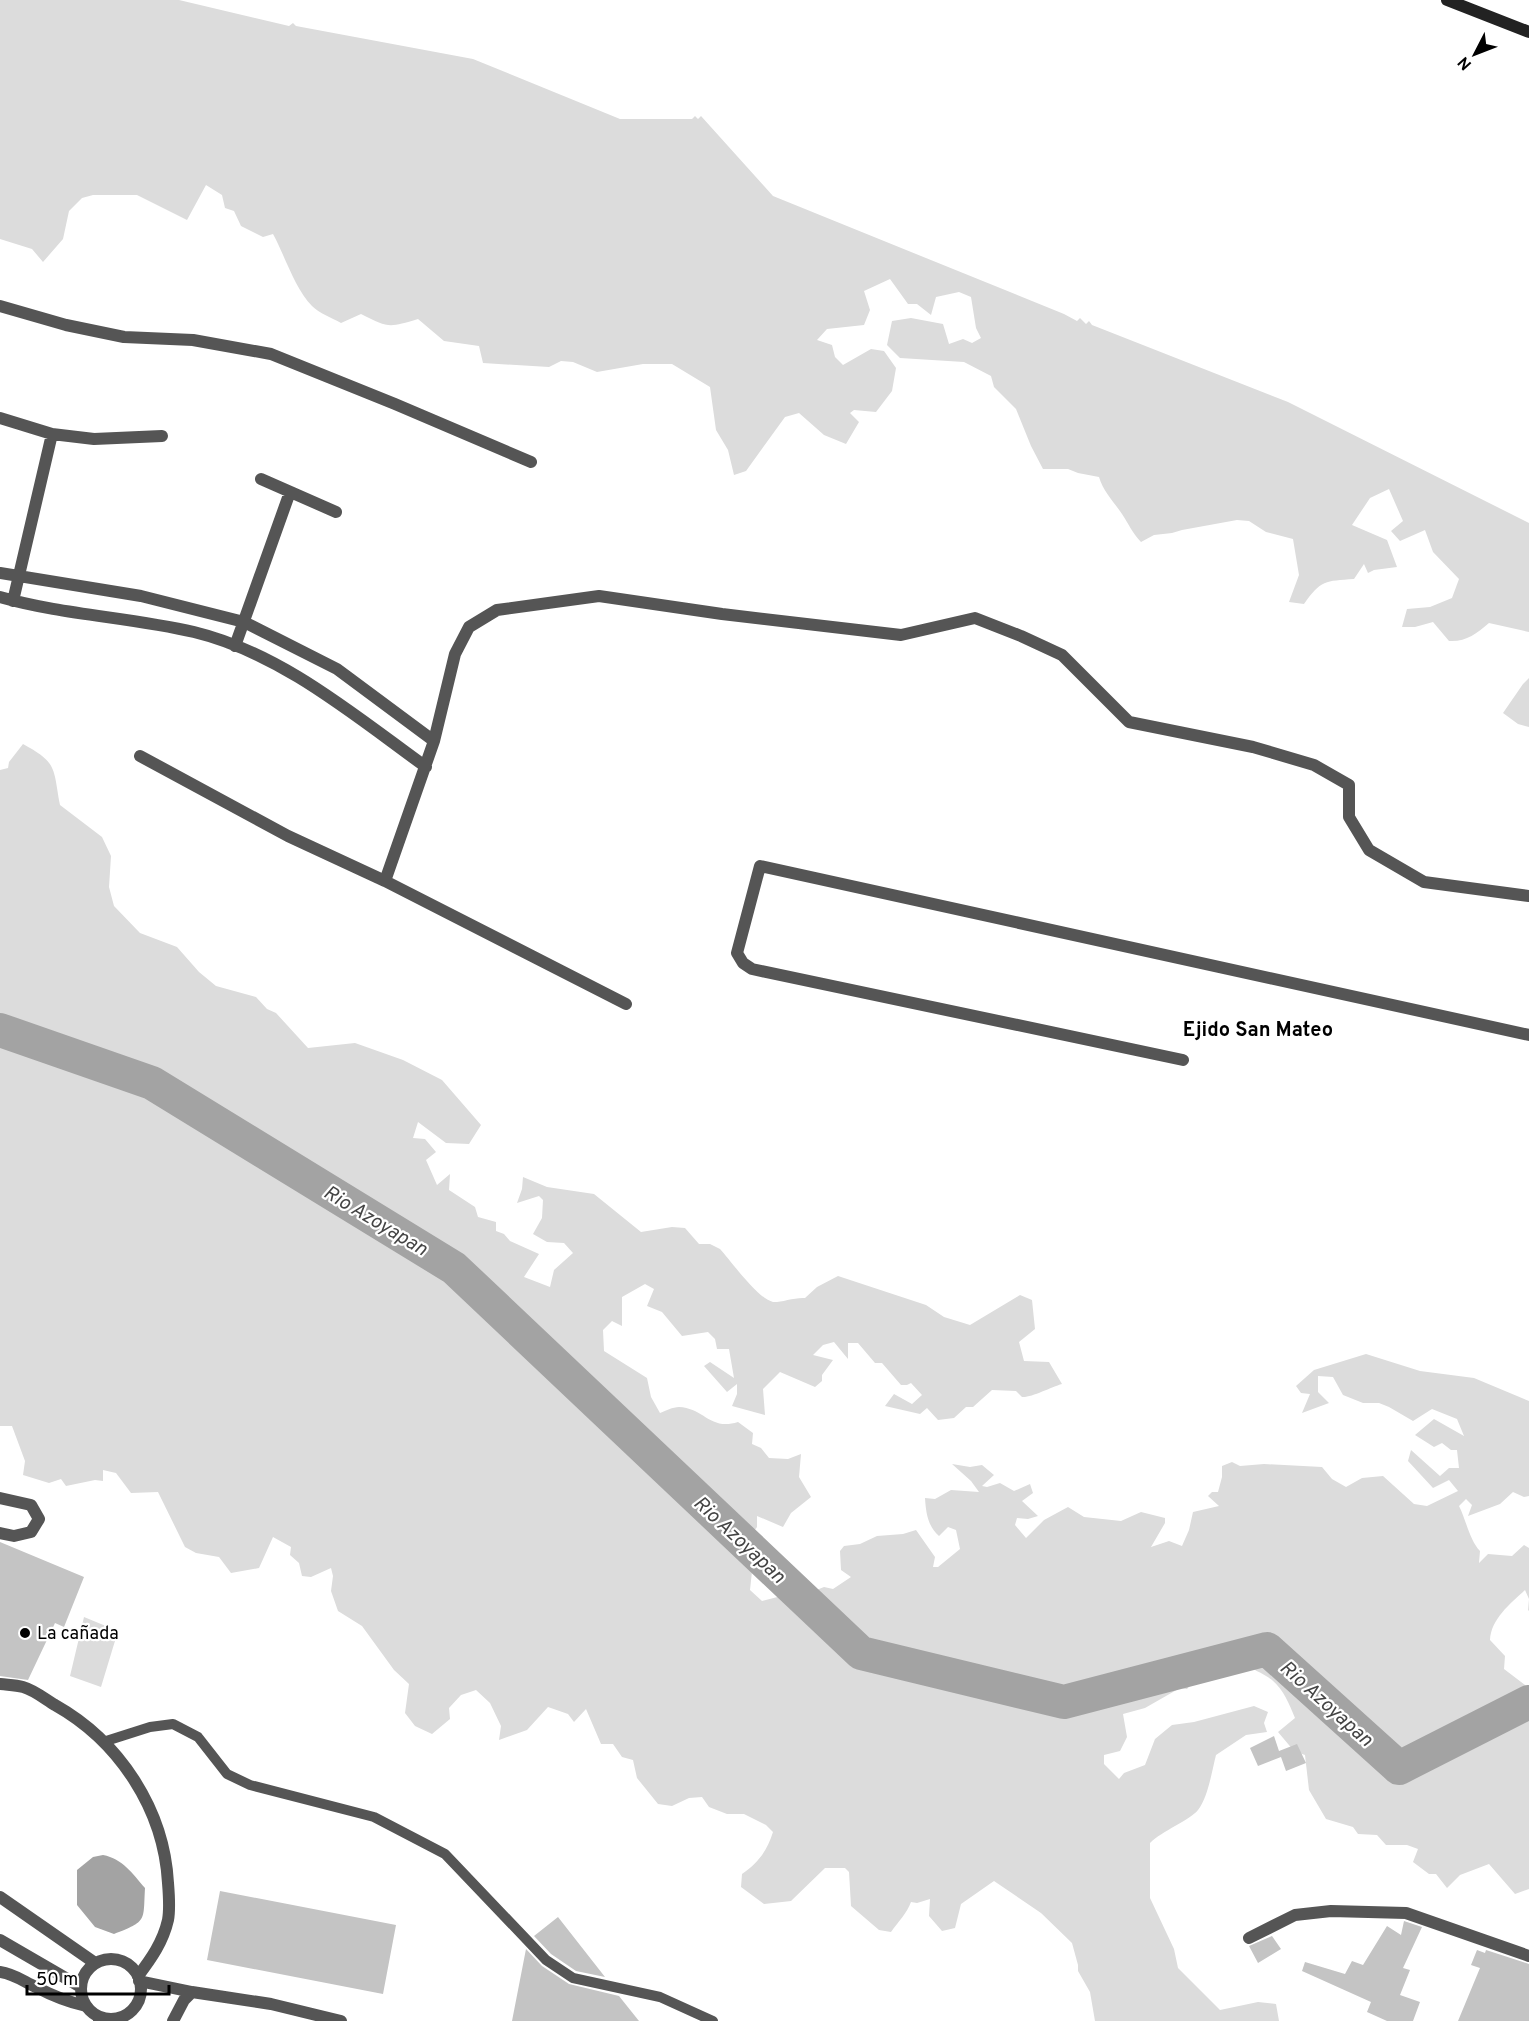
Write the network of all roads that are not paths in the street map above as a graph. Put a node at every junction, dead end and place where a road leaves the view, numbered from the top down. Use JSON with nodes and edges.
{"nodes":[{"id":1,"x":1447,"y":0,"type":"edge"},
{"id":2,"x":1529,"y":32,"type":"edge"},
{"id":3,"x":0,"y":306,"type":"edge"},
{"id":4,"x":0,"y":418,"type":"edge"},
{"id":5,"x":52,"y":434,"type":"junction"},
{"id":6,"x":162,"y":436,"type":"dead end"},
{"id":7,"x":531,"y":462,"type":"dead end"},
{"id":8,"x":261,"y":479,"type":"dead end"},
{"id":9,"x":290,"y":492,"type":"junction"},
{"id":10,"x":336,"y":512,"type":"dead end"},
{"id":11,"x":0,"y":573,"type":"edge"},
{"id":12,"x":18,"y":576,"type":"junction"},
{"id":13,"x":0,"y":597,"type":"edge"},
{"id":14,"x":13,"y":601,"type":"junction"},
{"id":15,"x":244,"y":622,"type":"junction"},
{"id":16,"x":235,"y":646,"type":"junction"},
{"id":17,"x":434,"y":741,"type":"junction"},
{"id":18,"x":140,"y":756,"type":"dead end"},
{"id":19,"x":426,"y":767,"type":"junction"},
{"id":20,"x":385,"y":881,"type":"junction"},
{"id":21,"x":1529,"y":896,"type":"edge"},
{"id":22,"x":626,"y":1004,"type":"dead end"},
{"id":23,"x":1529,"y":1035,"type":"edge"},
{"id":24,"x":1183,"y":1060,"type":"dead end"},
{"id":25,"x":0,"y":1498,"type":"edge"},
{"id":26,"x":0,"y":1533,"type":"edge"},
{"id":27,"x":0,"y":1684,"type":"edge"},
{"id":28,"x":103,"y":1742,"type":"junction"},
{"id":29,"x":0,"y":1897,"type":"edge"},
{"id":30,"x":1250,"y":1938,"type":"dead end"},
{"id":31,"x":0,"y":1940,"type":"edge"},
{"id":32,"x":1529,"y":1956,"type":"edge"},
{"id":33,"x":95,"y":1963,"type":"junction"},
{"id":34,"x":0,"y":1972,"type":"edge"},
{"id":35,"x":138,"y":1978,"type":"junction"},
{"id":36,"x":81,"y":1988,"type":"junction"},
{"id":37,"x":192,"y":1992,"type":"junction"},
{"id":38,"x":86,"y":2006,"type":"junction"},
{"id":39,"x":123,"y":2019,"type":"edge"},
{"id":40,"x":100,"y":2020,"type":"edge"},
{"id":41,"x":173,"y":2021,"type":"edge"},
{"id":42,"x":341,"y":2021,"type":"edge"},
{"id":43,"x":713,"y":2021,"type":"edge"}],
"edges":[{"from":1,"to":2,"type":"main road"},
{"from":3,"to":7,"type":"street"},
{"from":4,"to":5,"type":"street"},
{"from":5,"to":6,"type":"street"},
{"from":5,"to":12,"type":"street"},
{"from":8,"to":9,"type":"street"},
{"from":9,"to":10,"type":"street"},
{"from":9,"to":15,"type":"street"},
{"from":11,"to":12,"type":"street"},
{"from":12,"to":14,"type":"street"},
{"from":12,"to":15,"type":"street"},
{"from":13,"to":14,"type":"street"},
{"from":14,"to":16,"type":"street"},
{"from":15,"to":16,"type":"street"},
{"from":15,"to":17,"type":"street"},
{"from":16,"to":19,"type":"street"},
{"from":17,"to":19,"type":"street"},
{"from":17,"to":21,"type":"street"},
{"from":18,"to":20,"type":"street"},
{"from":19,"to":20,"type":"street"},
{"from":20,"to":22,"type":"street"},
{"from":23,"to":24,"type":"street"},
{"from":25,"to":26,"type":"street"},
{"from":27,"to":28,"type":"street"},
{"from":28,"to":35,"type":"street"},
{"from":28,"to":43,"type":"lane"},
{"from":29,"to":33,"type":"street"},
{"from":30,"to":32,"type":"street"},
{"from":31,"to":36,"type":"street"},
{"from":33,"to":35,"type":"street"},
{"from":33,"to":36,"type":"street"},
{"from":34,"to":38,"type":"street"},
{"from":35,"to":37,"type":"street"},
{"from":35,"to":39,"type":"street"},
{"from":36,"to":38,"type":"street"},
{"from":37,"to":41,"type":"street"},
{"from":37,"to":42,"type":"street"},
{"from":38,"to":40,"type":"street"},
{"from":39,"to":40,"type":"street"}]}
